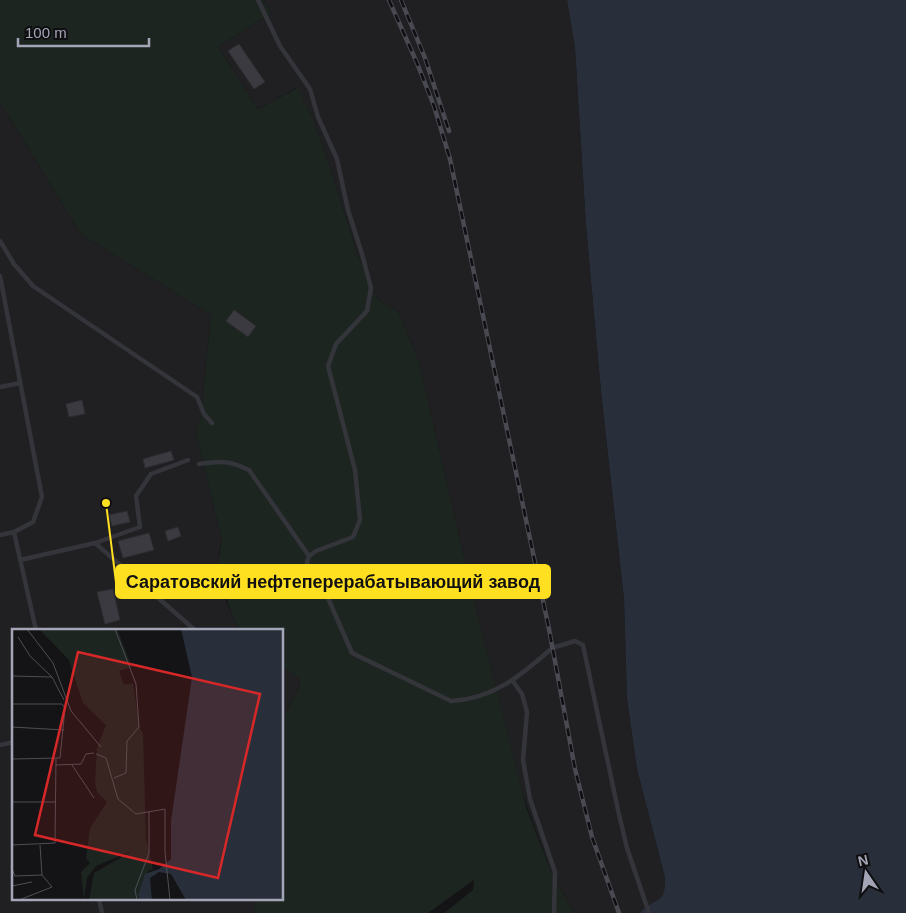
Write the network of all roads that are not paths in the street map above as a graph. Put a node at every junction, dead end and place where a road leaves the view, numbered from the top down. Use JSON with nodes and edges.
{"nodes":[{"id":1,"x":258,"y":0,"type":"edge"},
{"id":2,"x":0,"y":241,"type":"edge"},
{"id":3,"x":0,"y":276,"type":"edge"},
{"id":4,"x":20,"y":383,"type":"junction"},
{"id":5,"x":0,"y":387,"type":"edge"},
{"id":6,"x":212,"y":423,"type":"dead end"},
{"id":7,"x":188,"y":460,"type":"dead end"},
{"id":8,"x":199,"y":464,"type":"dead end"},
{"id":9,"x":14,"y":532,"type":"junction"},
{"id":10,"x":0,"y":535,"type":"edge"},
{"id":11,"x":95,"y":543,"type":"junction"},
{"id":12,"x":309,"y":556,"type":"junction"},
{"id":13,"x":20,"y":560,"type":"junction"},
{"id":14,"x":36,"y":629,"type":"edge"},
{"id":15,"x":194,"y":629,"type":"edge"},
{"id":16,"x":512,"y":680,"type":"junction"},
{"id":17,"x":99,"y":900,"type":"edge"},
{"id":18,"x":102,"y":913,"type":"edge"},
{"id":19,"x":554,"y":913,"type":"edge"},
{"id":20,"x":649,"y":913,"type":"edge"}],
"edges":[{"from":1,"to":12,"type":"lane"},
{"from":2,"to":6,"type":"lane"},
{"from":3,"to":4,"type":"lane"},
{"from":4,"to":5,"type":"lane"},
{"from":4,"to":9,"type":"lane"},
{"from":7,"to":11,"type":"lane"},
{"from":8,"to":12,"type":"lane"},
{"from":9,"to":10,"type":"lane"},
{"from":9,"to":13,"type":"lane"},
{"from":11,"to":13,"type":"lane"},
{"from":11,"to":15,"type":"lane"},
{"from":12,"to":16,"type":"lane"},
{"from":13,"to":14,"type":"lane"},
{"from":16,"to":19,"type":"lane"},
{"from":16,"to":20,"type":"lane"},
{"from":17,"to":18,"type":"lane"}]}
